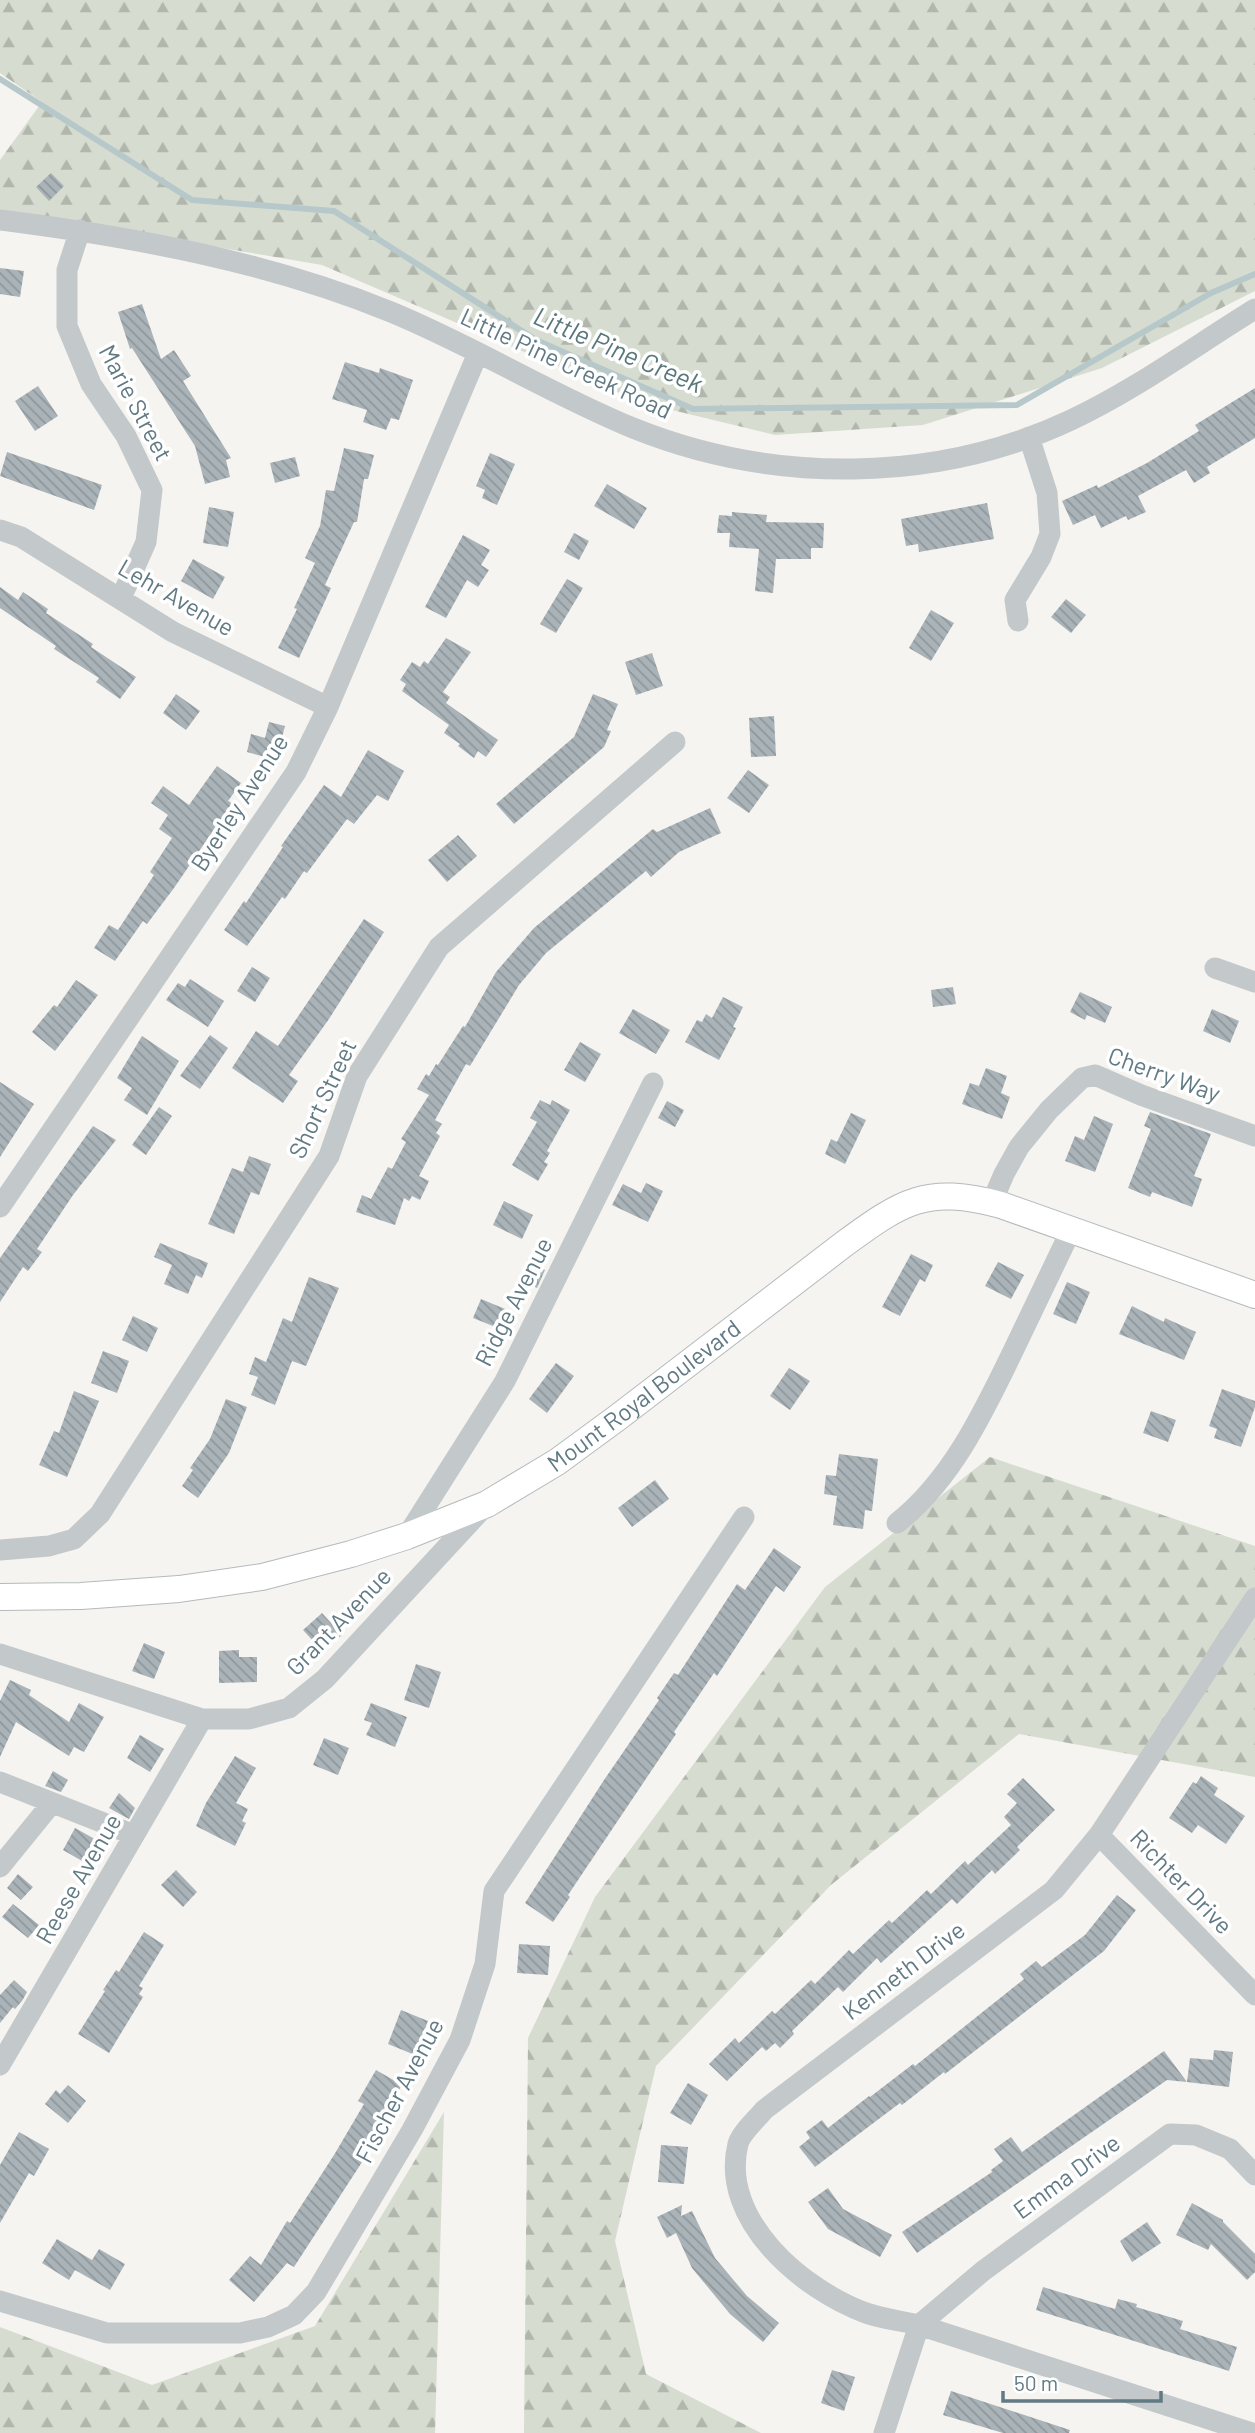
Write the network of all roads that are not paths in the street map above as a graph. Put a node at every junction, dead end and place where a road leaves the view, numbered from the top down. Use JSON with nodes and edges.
{"nodes":[{"id":1,"x":0,"y":220,"type":"edge"},
{"id":2,"x":80,"y":230,"type":"junction"},
{"id":3,"x":1255,"y":309,"type":"edge"},
{"id":4,"x":478,"y":354,"type":"junction"},
{"id":5,"x":1029,"y":437,"type":"junction"},
{"id":6,"x":0,"y":530,"type":"edge"},
{"id":7,"x":121,"y":598,"type":"junction"},
{"id":8,"x":1018,"y":621,"type":"dead end"},
{"id":9,"x":328,"y":707,"type":"junction"},
{"id":10,"x":675,"y":742,"type":"dead end"},
{"id":11,"x":1216,"y":968,"type":"dead end"},
{"id":12,"x":1255,"y":982,"type":"edge"},
{"id":13,"x":653,"y":1083,"type":"dead end"},
{"id":14,"x":1255,"y":1136,"type":"edge"},
{"id":15,"x":992,"y":1202,"type":"junction"},
{"id":16,"x":0,"y":1208,"type":"edge"},
{"id":17,"x":1072,"y":1228,"type":"junction"},
{"id":18,"x":1255,"y":1295,"type":"edge"},
{"id":19,"x":487,"y":1504,"type":"junction"},
{"id":20,"x":744,"y":1517,"type":"dead end"},
{"id":21,"x":897,"y":1523,"type":"dead end"},
{"id":22,"x":407,"y":1536,"type":"junction"},
{"id":23,"x":0,"y":1550,"type":"edge"},
{"id":24,"x":0,"y":1597,"type":"edge"},
{"id":25,"x":1255,"y":1598,"type":"edge"},
{"id":26,"x":4,"y":1662,"type":"edge"},
{"id":27,"x":202,"y":1719,"type":"junction"},
{"id":28,"x":0,"y":1782,"type":"edge"},
{"id":29,"x":52,"y":1803,"type":"junction"},
{"id":30,"x":134,"y":1835,"type":"junction"},
{"id":31,"x":1099,"y":1835,"type":"junction"},
{"id":32,"x":0,"y":1867,"type":"edge"},
{"id":33,"x":1255,"y":1995,"type":"edge"},
{"id":34,"x":0,"y":2065,"type":"edge"},
{"id":35,"x":1255,"y":2175,"type":"edge"},
{"id":36,"x":0,"y":2301,"type":"edge"},
{"id":37,"x":919,"y":2325,"type":"junction"},
{"id":38,"x":884,"y":2433,"type":"edge"},
{"id":39,"x":1252,"y":2433,"type":"edge"}],
"edges":[{"from":1,"to":2,"type":"street","name":"Little Pine Creek Road"},
{"from":2,"to":4,"type":"street","name":"Little Pine Creek Road"},
{"from":2,"to":7,"type":"street","name":"Marie Street"},
{"from":3,"to":5,"type":"street","name":"Little Pine Creek Road"},
{"from":4,"to":5,"type":"street","name":"Little Pine Creek Road"},
{"from":4,"to":9,"type":"street","name":"Byerley Avenue"},
{"from":5,"to":8,"type":"street"},
{"from":6,"to":7,"type":"street","name":"Lehr Avenue"},
{"from":7,"to":9,"type":"street","name":"Lehr Avenue"},
{"from":9,"to":16,"type":"street","name":"Byerley Avenue"},
{"from":10,"to":23,"type":"street","name":"Short Street"},
{"from":11,"to":12,"type":"street"},
{"from":13,"to":22,"type":"street","name":"Ridge Avenue"},
{"from":14,"to":15,"type":"street","name":"Cherry Way"},
{"from":15,"to":17,"type":"main road","name":"Mount Royal Boulevard"},
{"from":15,"to":19,"type":"main road","name":"Mount Royal Boulevard"},
{"from":17,"to":18,"type":"main road","name":"Mount Royal Boulevard"},
{"from":17,"to":21,"type":"street"},
{"from":19,"to":22,"type":"main road","name":"Mount Royal Boulevard"},
{"from":19,"to":27,"type":"street","name":"Grant Avenue"},
{"from":20,"to":36,"type":"street","name":"Fischer Avenue"},
{"from":22,"to":24,"type":"main road","name":"Mount Royal Boulevard"},
{"from":25,"to":31,"type":"street","name":"Kenneth Drive"},
{"from":26,"to":27,"type":"street","name":"Grant Avenue"},
{"from":27,"to":30,"type":"street","name":"Reese Avenue"},
{"from":28,"to":29,"type":"street"},
{"from":29,"to":30,"type":"street"},
{"from":29,"to":32,"type":"street"},
{"from":30,"to":34,"type":"street","name":"Reese Avenue"},
{"from":31,"to":33,"type":"street","name":"Richter Drive"},
{"from":31,"to":37,"type":"street","name":"Kenneth Drive"},
{"from":35,"to":37,"type":"street","name":"Emma Drive"},
{"from":37,"to":38,"type":"street"},
{"from":37,"to":39,"type":"street"}]}
